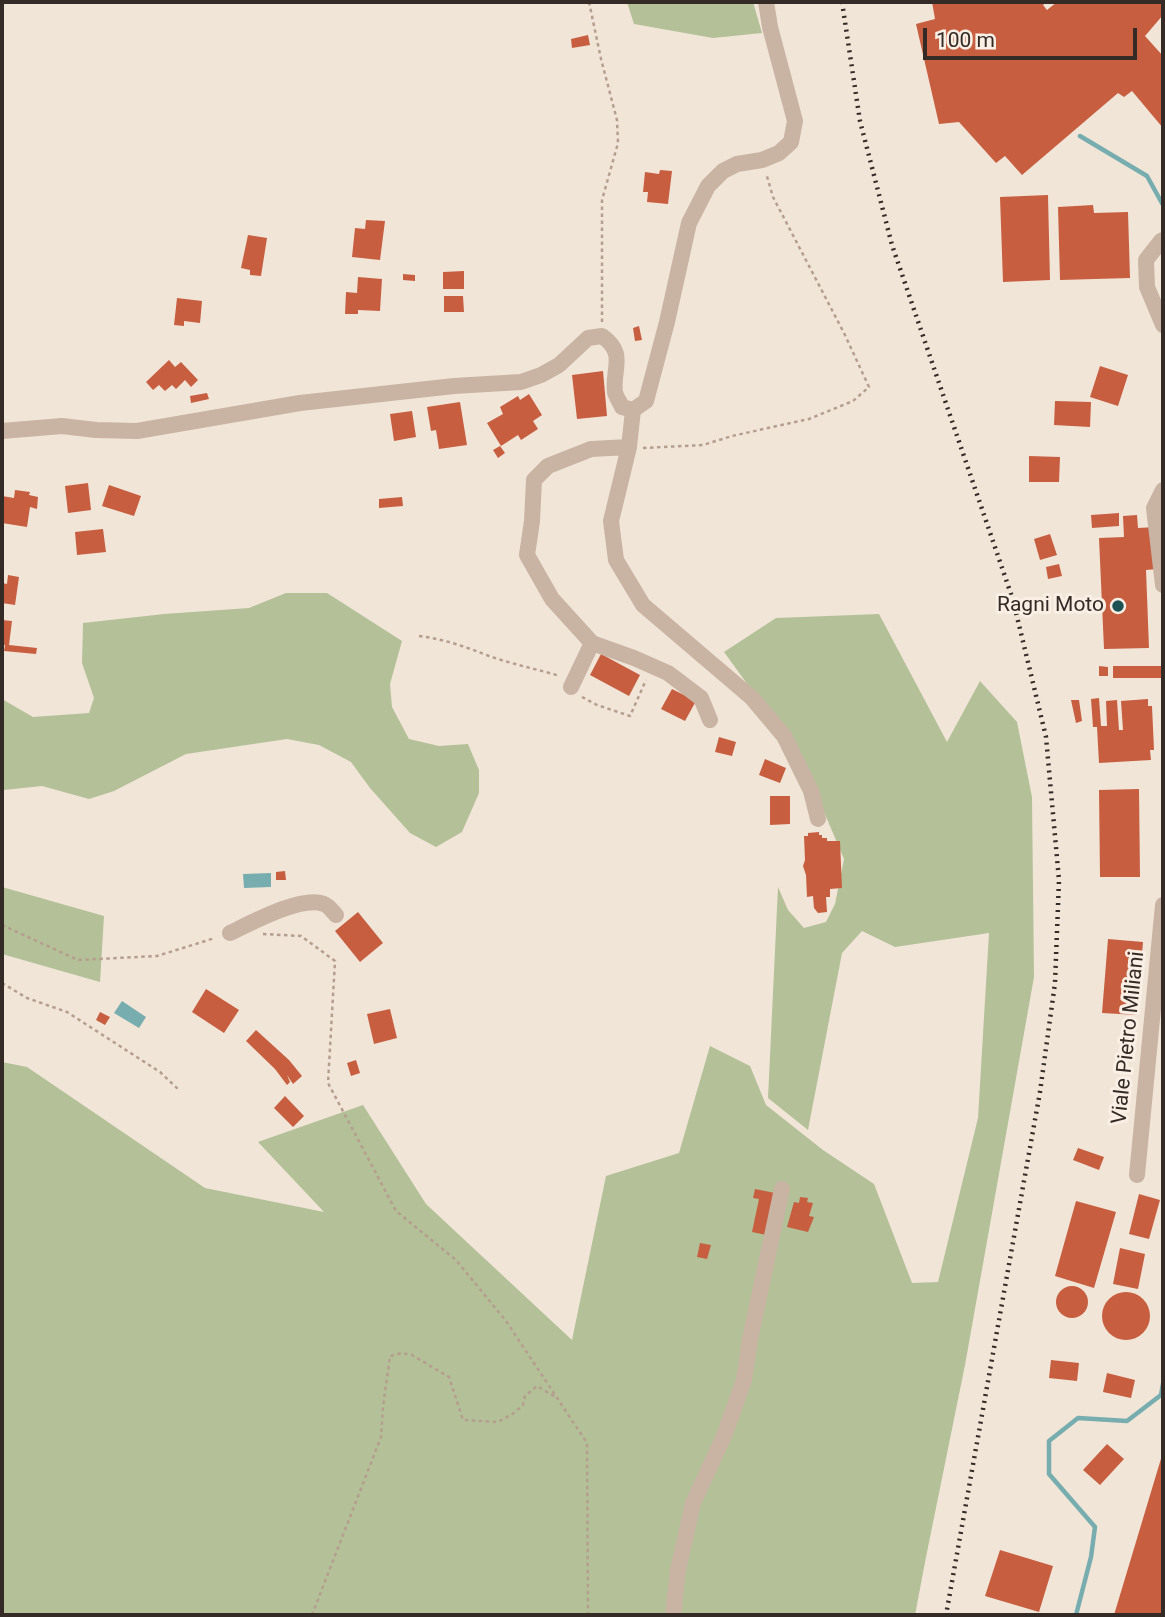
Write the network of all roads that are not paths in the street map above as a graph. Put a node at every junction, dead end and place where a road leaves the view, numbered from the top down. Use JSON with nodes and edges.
{"nodes":[{"id":1,"x":766,"y":2,"type":"edge"},
{"id":2,"x":1162,"y":240,"type":"edge"},
{"id":3,"x":1163,"y":325,"type":"edge"},
{"id":4,"x":633,"y":410,"type":"junction"},
{"id":5,"x":2,"y":431,"type":"edge"},
{"id":6,"x":629,"y":447,"type":"junction"},
{"id":7,"x":1163,"y":490,"type":"edge"},
{"id":8,"x":1163,"y":585,"type":"edge"},
{"id":9,"x":592,"y":643,"type":"junction"},
{"id":10,"x":570,"y":687,"type":"road end"},
{"id":11,"x":710,"y":720,"type":"dead end"},
{"id":12,"x":818,"y":819,"type":"dead end"},
{"id":13,"x":1163,"y":905,"type":"edge"},
{"id":14,"x":336,"y":915,"type":"dead end"},
{"id":15,"x":230,"y":933,"type":"road end"},
{"id":16,"x":1137,"y":1175,"type":"dead end"},
{"id":17,"x":782,"y":1189,"type":"dead end"},
{"id":18,"x":673,"y":1615,"type":"edge"}],
"edges":[{"from":1,"to":4,"type":"street"},
{"from":2,"to":3,"type":"street"},
{"from":4,"to":5,"type":"street"},
{"from":4,"to":6,"type":"street"},
{"from":6,"to":9,"type":"street"},
{"from":6,"to":12,"type":"street"},
{"from":7,"to":8,"type":"street"},
{"from":9,"to":10,"type":"street"},
{"from":9,"to":11,"type":"street"},
{"from":13,"to":16,"type":"street","name":"Viale Pietro Miliani"},
{"from":14,"to":15,"type":"street"},
{"from":17,"to":18,"type":"street"}]}
